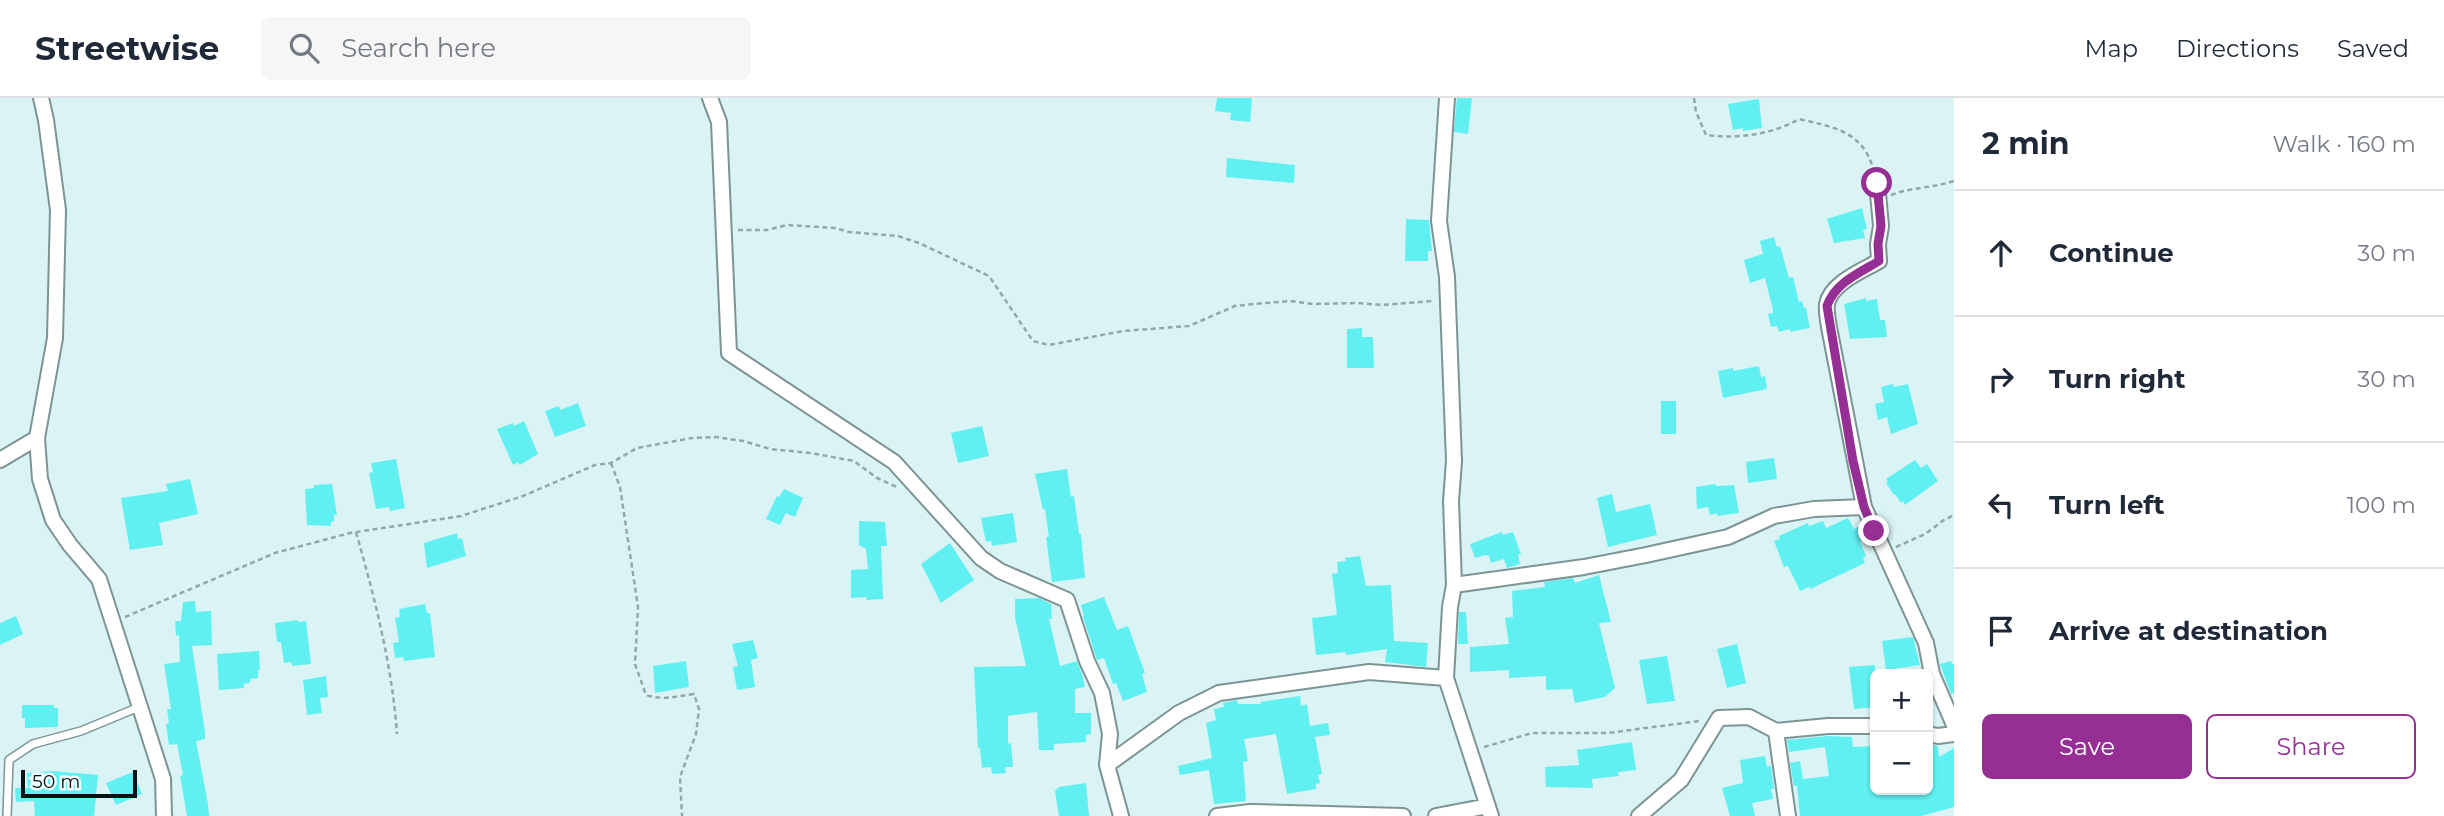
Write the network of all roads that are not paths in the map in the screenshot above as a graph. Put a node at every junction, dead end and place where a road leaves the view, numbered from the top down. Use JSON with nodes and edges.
{"nodes":[{"id":1,"x":41,"y":98,"type":"edge"},
{"id":2,"x":710,"y":98,"type":"edge"},
{"id":3,"x":1447,"y":98,"type":"edge"},
{"id":4,"x":1877,"y":183,"type":"road end"},
{"id":5,"x":37,"y":438,"type":"junction"},
{"id":6,"x":0,"y":460,"type":"edge"},
{"id":7,"x":1864,"y":507,"type":"junction"},
{"id":8,"x":1454,"y":585,"type":"junction"},
{"id":9,"x":1446,"y":678,"type":"junction"},
{"id":10,"x":139,"y":707,"type":"junction"},
{"id":11,"x":1954,"y":725,"type":"edge"},
{"id":12,"x":1870,"y":726,"type":"edge"},
{"id":13,"x":1776,"y":731,"type":"junction"},
{"id":14,"x":1954,"y":734,"type":"edge"},
{"id":15,"x":1933,"y":735,"type":"edge"},
{"id":16,"x":1107,"y":765,"type":"junction"},
{"id":17,"x":1489,"y":811,"type":"edge"},
{"id":18,"x":7,"y":816,"type":"edge"},
{"id":19,"x":164,"y":816,"type":"edge"},
{"id":20,"x":1121,"y":816,"type":"edge"},
{"id":21,"x":1217,"y":816,"type":"edge"},
{"id":22,"x":1403,"y":816,"type":"edge"},
{"id":23,"x":1436,"y":816,"type":"edge"},
{"id":24,"x":1639,"y":816,"type":"edge"},
{"id":25,"x":1788,"y":816,"type":"edge"}],
"edges":[{"from":1,"to":5,"type":"street"},
{"from":2,"to":16,"type":"street"},
{"from":3,"to":8,"type":"street"},
{"from":4,"to":7,"type":"street"},
{"from":5,"to":6,"type":"street"},
{"from":5,"to":10,"type":"street"},
{"from":7,"to":8,"type":"street"},
{"from":7,"to":11,"type":"street"},
{"from":8,"to":9,"type":"street"},
{"from":9,"to":16,"type":"street"},
{"from":9,"to":17,"type":"street"},
{"from":10,"to":18,"type":"lane"},
{"from":10,"to":19,"type":"street"},
{"from":12,"to":13,"type":"street"},
{"from":13,"to":24,"type":"street"},
{"from":13,"to":25,"type":"street"},
{"from":14,"to":15,"type":"street"},
{"from":16,"to":20,"type":"street"},
{"from":17,"to":23,"type":"street"},
{"from":21,"to":22,"type":"street"}]}
